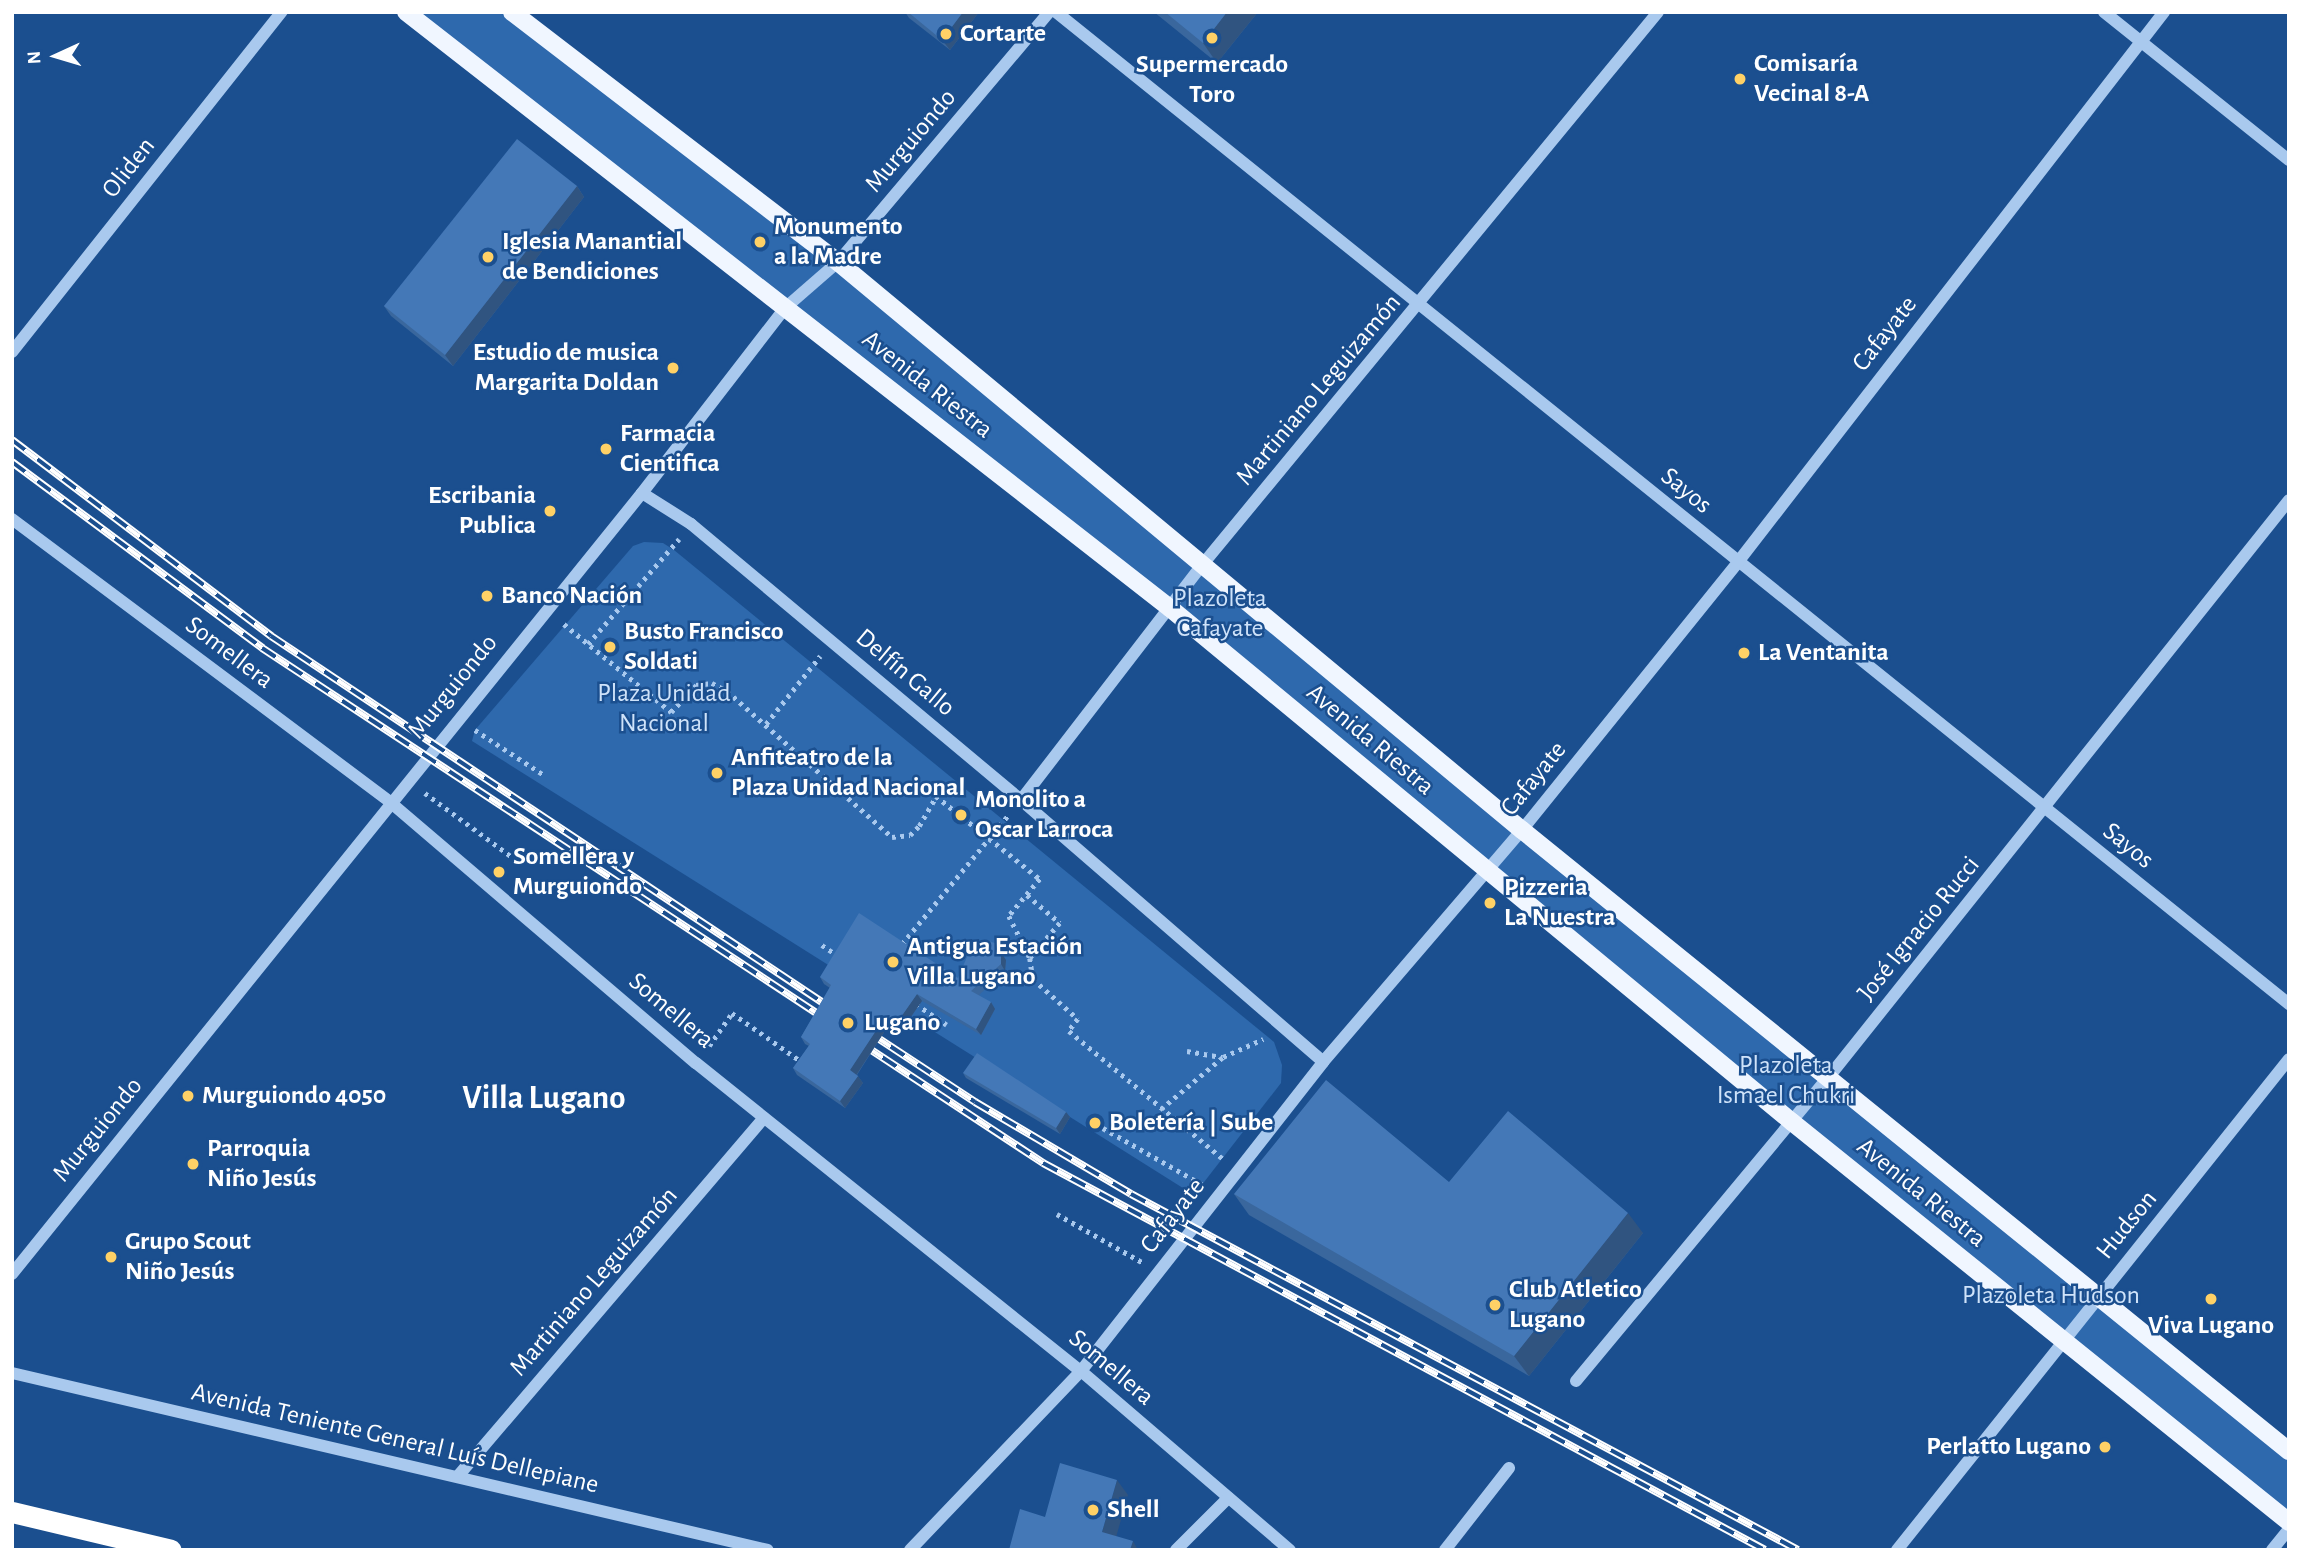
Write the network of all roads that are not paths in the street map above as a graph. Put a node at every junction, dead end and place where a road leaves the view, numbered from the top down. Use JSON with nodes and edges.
{"nodes":[{"id":1,"x":281,"y":12,"type":"edge"},
{"id":2,"x":407,"y":12,"type":"edge"},
{"id":3,"x":512,"y":12,"type":"edge"},
{"id":4,"x":1049,"y":12,"type":"edge"},
{"id":5,"x":1056,"y":12,"type":"edge"},
{"id":6,"x":1658,"y":12,"type":"edge"},
{"id":7,"x":2104,"y":12,"type":"edge"},
{"id":8,"x":2164,"y":12,"type":"edge"},
{"id":9,"x":2139,"y":41,"type":"junction"},
{"id":10,"x":2289,"y":160,"type":"edge"},
{"id":11,"x":838,"y":262,"type":"junction"},
{"id":12,"x":1420,"y":305,"type":"junction"},
{"id":13,"x":785,"y":308,"type":"junction"},
{"id":14,"x":12,"y":352,"type":"edge"},
{"id":15,"x":642,"y":493,"type":"junction"},
{"id":16,"x":2289,"y":500,"type":"edge"},
{"id":17,"x":12,"y":519,"type":"edge"},
{"id":18,"x":1738,"y":562,"type":"junction"},
{"id":19,"x":1203,"y":564,"type":"junction"},
{"id":20,"x":1170,"y":608,"type":"junction"},
{"id":21,"x":1021,"y":800,"type":"junction"},
{"id":22,"x":390,"y":802,"type":"junction"},
{"id":23,"x":2045,"y":808,"type":"junction"},
{"id":24,"x":1522,"y":830,"type":"junction"},
{"id":25,"x":1487,"y":871,"type":"junction"},
{"id":26,"x":2289,"y":1004,"type":"edge"},
{"id":27,"x":2289,"y":1059,"type":"edge"},
{"id":28,"x":1323,"y":1062,"type":"junction"},
{"id":29,"x":1828,"y":1078,"type":"junction"},
{"id":30,"x":764,"y":1118,"type":"junction"},
{"id":31,"x":1792,"y":1122,"type":"junction"},
{"id":32,"x":12,"y":1274,"type":"edge"},
{"id":33,"x":2098,"y":1297,"type":"junction"},
{"id":34,"x":2060,"y":1341,"type":"junction"},
{"id":35,"x":1081,"y":1371,"type":"junction"},
{"id":36,"x":12,"y":1373,"type":"edge"},
{"id":37,"x":1576,"y":1381,"type":"dead end"},
{"id":38,"x":2289,"y":1451,"type":"edge"},
{"id":39,"x":1509,"y":1468,"type":"dead end"},
{"id":40,"x":458,"y":1476,"type":"junction"},
{"id":41,"x":1228,"y":1498,"type":"junction"},
{"id":42,"x":12,"y":1512,"type":"edge"},
{"id":43,"x":2289,"y":1522,"type":"edge"},
{"id":44,"x":2289,"y":1529,"type":"edge"},
{"id":45,"x":171,"y":1550,"type":"edge"},
{"id":46,"x":768,"y":1550,"type":"edge"},
{"id":47,"x":910,"y":1550,"type":"edge"},
{"id":48,"x":1176,"y":1550,"type":"edge"},
{"id":49,"x":1290,"y":1550,"type":"edge"},
{"id":50,"x":1445,"y":1550,"type":"edge"},
{"id":51,"x":1897,"y":1550,"type":"edge"},
{"id":52,"x":2273,"y":1550,"type":"edge"}],
"edges":[{"from":1,"to":14,"type":"street","name":"Oliden"},
{"from":2,"to":13,"type":"main road","name":"Avenida Riestra"},
{"from":3,"to":11,"type":"main road","name":"Avenida Riestra"},
{"from":4,"to":11,"type":"street","name":"Murguiondo"},
{"from":5,"to":12,"type":"street","name":"Sayos"},
{"from":6,"to":12,"type":"street","name":"Martiniano Leguizamón"},
{"from":7,"to":9,"type":"street"},
{"from":8,"to":9,"type":"street","name":"Cafayate"},
{"from":9,"to":10,"type":"street"},
{"from":9,"to":18,"type":"street","name":"Cafayate"},
{"from":11,"to":13,"type":"street","name":"Murguiondo"},
{"from":11,"to":19,"type":"main road","name":"Avenida Riestra"},
{"from":12,"to":18,"type":"street","name":"Sayos"},
{"from":12,"to":19,"type":"street","name":"Martiniano Leguizamón"},
{"from":13,"to":15,"type":"street","name":"Murguiondo"},
{"from":13,"to":20,"type":"main road","name":"Avenida Riestra"},
{"from":15,"to":21,"type":"street","name":"Delfín Gallo"},
{"from":15,"to":22,"type":"street","name":"Murguiondo"},
{"from":16,"to":23,"type":"street","name":"José Ignacio Rucci"},
{"from":17,"to":22,"type":"street","name":"Somellera"},
{"from":18,"to":23,"type":"street","name":"Sayos"},
{"from":18,"to":24,"type":"street","name":"Cafayate"},
{"from":19,"to":20,"type":"street","name":"Martiniano Leguizamón"},
{"from":19,"to":24,"type":"main road","name":"Avenida Riestra"},
{"from":20,"to":21,"type":"street","name":"Martiniano Leguizamón"},
{"from":20,"to":25,"type":"main road","name":"Avenida Riestra"},
{"from":21,"to":28,"type":"street","name":"Delfín Gallo"},
{"from":22,"to":30,"type":"street","name":"Somellera"},
{"from":22,"to":32,"type":"street","name":"Murguiondo"},
{"from":23,"to":26,"type":"street","name":"Sayos"},
{"from":23,"to":29,"type":"street","name":"José Ignacio Rucci"},
{"from":24,"to":25,"type":"street","name":"Cafayate"},
{"from":24,"to":29,"type":"main road","name":"Avenida Riestra"},
{"from":25,"to":28,"type":"street","name":"Cafayate"},
{"from":25,"to":31,"type":"main road","name":"Avenida Riestra"},
{"from":27,"to":33,"type":"street","name":"Hudson"},
{"from":28,"to":35,"type":"street","name":"Cafayate"},
{"from":29,"to":31,"type":"street","name":"José Ignacio Rucci"},
{"from":29,"to":33,"type":"main road","name":"Avenida Riestra"},
{"from":30,"to":35,"type":"street","name":"Somellera"},
{"from":30,"to":40,"type":"street","name":"Martiniano Leguizamón"},
{"from":31,"to":34,"type":"main road","name":"Avenida Riestra"},
{"from":31,"to":37,"type":"street","name":"José Ignacio Rucci"},
{"from":33,"to":34,"type":"street","name":"Hudson"},
{"from":33,"to":38,"type":"main road","name":"Avenida Riestra"},
{"from":34,"to":43,"type":"main road","name":"Avenida Riestra"},
{"from":34,"to":51,"type":"street","name":"Hudson"},
{"from":35,"to":41,"type":"street","name":"Somellera"},
{"from":35,"to":47,"type":"street","name":"Cafayate"},
{"from":36,"to":40,"type":"street","name":"Avenida Teniente General Luís Dellepiane"},
{"from":39,"to":50,"type":"street"},
{"from":40,"to":46,"type":"street","name":"Avenida Teniente General Luís Dellepiane"},
{"from":41,"to":48,"type":"street"},
{"from":41,"to":49,"type":"street","name":"Somellera"},
{"from":42,"to":45,"type":"highway"},
{"from":44,"to":52,"type":"street"}]}
